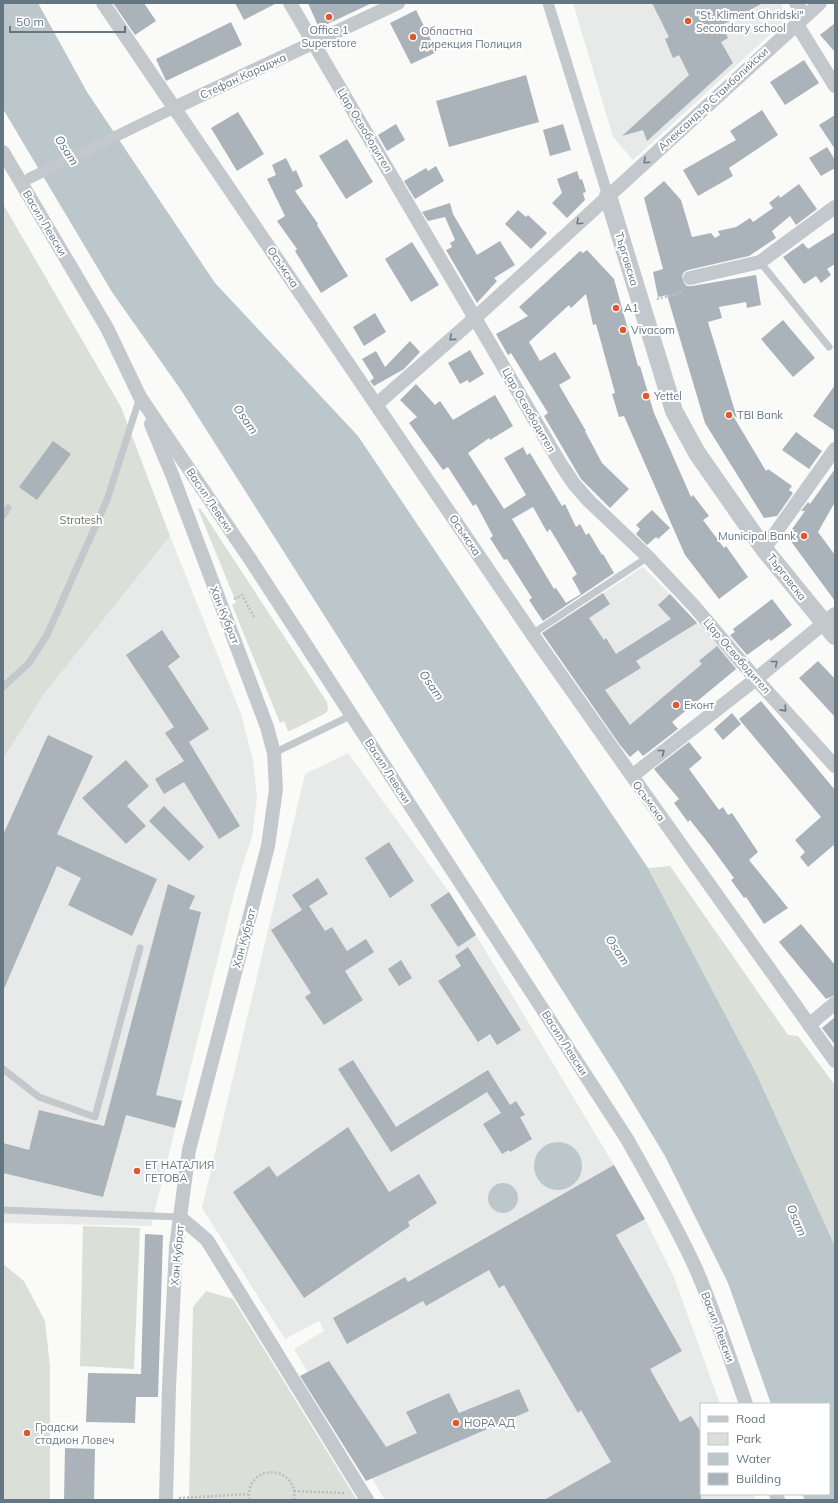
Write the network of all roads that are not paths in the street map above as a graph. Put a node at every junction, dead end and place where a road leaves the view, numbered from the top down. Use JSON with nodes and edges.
{"nodes":[{"id":1,"x":103,"y":3,"type":"edge"},
{"id":2,"x":290,"y":3,"type":"edge"},
{"id":3,"x":398,"y":3,"type":"edge"},
{"id":4,"x":548,"y":3,"type":"edge"},
{"id":5,"x":796,"y":3,"type":"edge"},
{"id":6,"x":820,"y":3,"type":"edge"},
{"id":7,"x":800,"y":20,"type":"junction"},
{"id":8,"x":312,"y":42,"type":"junction"},
{"id":9,"x":834,"y":80,"type":"edge"},
{"id":10,"x":171,"y":110,"type":"junction"},
{"id":11,"x":3,"y":152,"type":"edge"},
{"id":12,"x":30,"y":178,"type":"dead end"},
{"id":13,"x":608,"y":196,"type":"junction"},
{"id":14,"x":835,"y":207,"type":"edge"},
{"id":15,"x":760,"y":262,"type":"junction"},
{"id":16,"x":690,"y":278,"type":"road end"},
{"id":17,"x":475,"y":318,"type":"junction"},
{"id":18,"x":830,"y":347,"type":"dead end"},
{"id":19,"x":140,"y":397,"type":"junction"},
{"id":20,"x":376,"y":404,"type":"junction"},
{"id":21,"x":835,"y":449,"type":"edge"},
{"id":22,"x":8,"y":508,"type":"dead end"},
{"id":23,"x":3,"y":516,"type":"edge"},
{"id":24,"x":764,"y":549,"type":"junction"},
{"id":25,"x":648,"y":557,"type":"junction"},
{"id":26,"x":831,"y":625,"type":"edge"},
{"id":27,"x":532,"y":634,"type":"junction"},
{"id":28,"x":756,"y":678,"type":"junction"},
{"id":29,"x":3,"y":687,"type":"edge"},
{"id":30,"x":352,"y":715,"type":"junction"},
{"id":31,"x":274,"y":753,"type":"junction"},
{"id":32,"x":835,"y":766,"type":"edge"},
{"id":33,"x":632,"y":776,"type":"junction"},
{"id":34,"x":140,"y":948,"type":"dead end"},
{"id":35,"x":835,"y":1003,"type":"edge"},
{"id":36,"x":809,"y":1025,"type":"junction"},
{"id":37,"x":835,"y":1061,"type":"edge"},
{"id":38,"x":3,"y":1069,"type":"edge"},
{"id":39,"x":3,"y":1210,"type":"edge"},
{"id":40,"x":180,"y":1217,"type":"junction"},
{"id":41,"x":746,"y":1403,"type":"edge"},
{"id":42,"x":365,"y":1497,"type":"edge"},
{"id":43,"x":166,"y":1499,"type":"edge"}],
"edges":[{"from":1,"to":10,"type":"street","name":"Осъмска"},
{"from":2,"to":8,"type":"street","name":"Цар Освободител"},
{"from":3,"to":8,"type":"street","name":"Стефан Караджа"},
{"from":4,"to":13,"type":"street","name":"Търговска"},
{"from":5,"to":7,"type":"street"},
{"from":6,"to":7,"type":"street","name":"Александър Стамболийски"},
{"from":7,"to":9,"type":"street"},
{"from":7,"to":13,"type":"street","name":"Александър Стамболийски","one_way":true},
{"from":8,"to":10,"type":"street","name":"Стефан Караджа"},
{"from":8,"to":17,"type":"street","name":"Цар Освободител"},
{"from":10,"to":12,"type":"street"},
{"from":10,"to":20,"type":"street","name":"Осъмска"},
{"from":11,"to":19,"type":"street","name":"Васил Левски"},
{"from":13,"to":17,"type":"street","name":"Александър Стамболийски","one_way":true},
{"from":13,"to":24,"type":"street","name":"Търговска"},
{"from":14,"to":15,"type":"street"},
{"from":15,"to":16,"type":"street"},
{"from":15,"to":18,"type":"lane"},
{"from":17,"to":20,"type":"street","name":"Александър Стамболийски","one_way":true},
{"from":17,"to":25,"type":"street","name":"Цар Освободител"},
{"from":19,"to":29,"type":"lane"},
{"from":19,"to":30,"type":"street","name":"Васил Левски"},
{"from":19,"to":31,"type":"street","name":"Хан Кубрат"},
{"from":20,"to":27,"type":"street","name":"Осъмска"},
{"from":21,"to":24,"type":"street"},
{"from":22,"to":23,"type":"lane"},
{"from":24,"to":26,"type":"street","name":"Търговска"},
{"from":25,"to":27,"type":"lane"},
{"from":25,"to":28,"type":"street","name":"Цар Освободител"},
{"from":28,"to":26,"type":"street","one_way":true},
{"from":27,"to":33,"type":"street","name":"Осъмска"},
{"from":28,"to":32,"type":"street","name":"Цар Освободител","one_way":true},
{"from":33,"to":28,"type":"street","one_way":true},
{"from":30,"to":31,"type":"lane"},
{"from":30,"to":41,"type":"street","name":"Васил Левски"},
{"from":31,"to":40,"type":"street","name":"Хан Кубрат"},
{"from":33,"to":36,"type":"street","name":"Осъмска"},
{"from":34,"to":38,"type":"lane"},
{"from":35,"to":36,"type":"street"},
{"from":36,"to":37,"type":"street","name":"Осъмска"},
{"from":39,"to":40,"type":"lane"},
{"from":40,"to":42,"type":"street"},
{"from":40,"to":43,"type":"street","name":"Хан Кубрат"}]}
